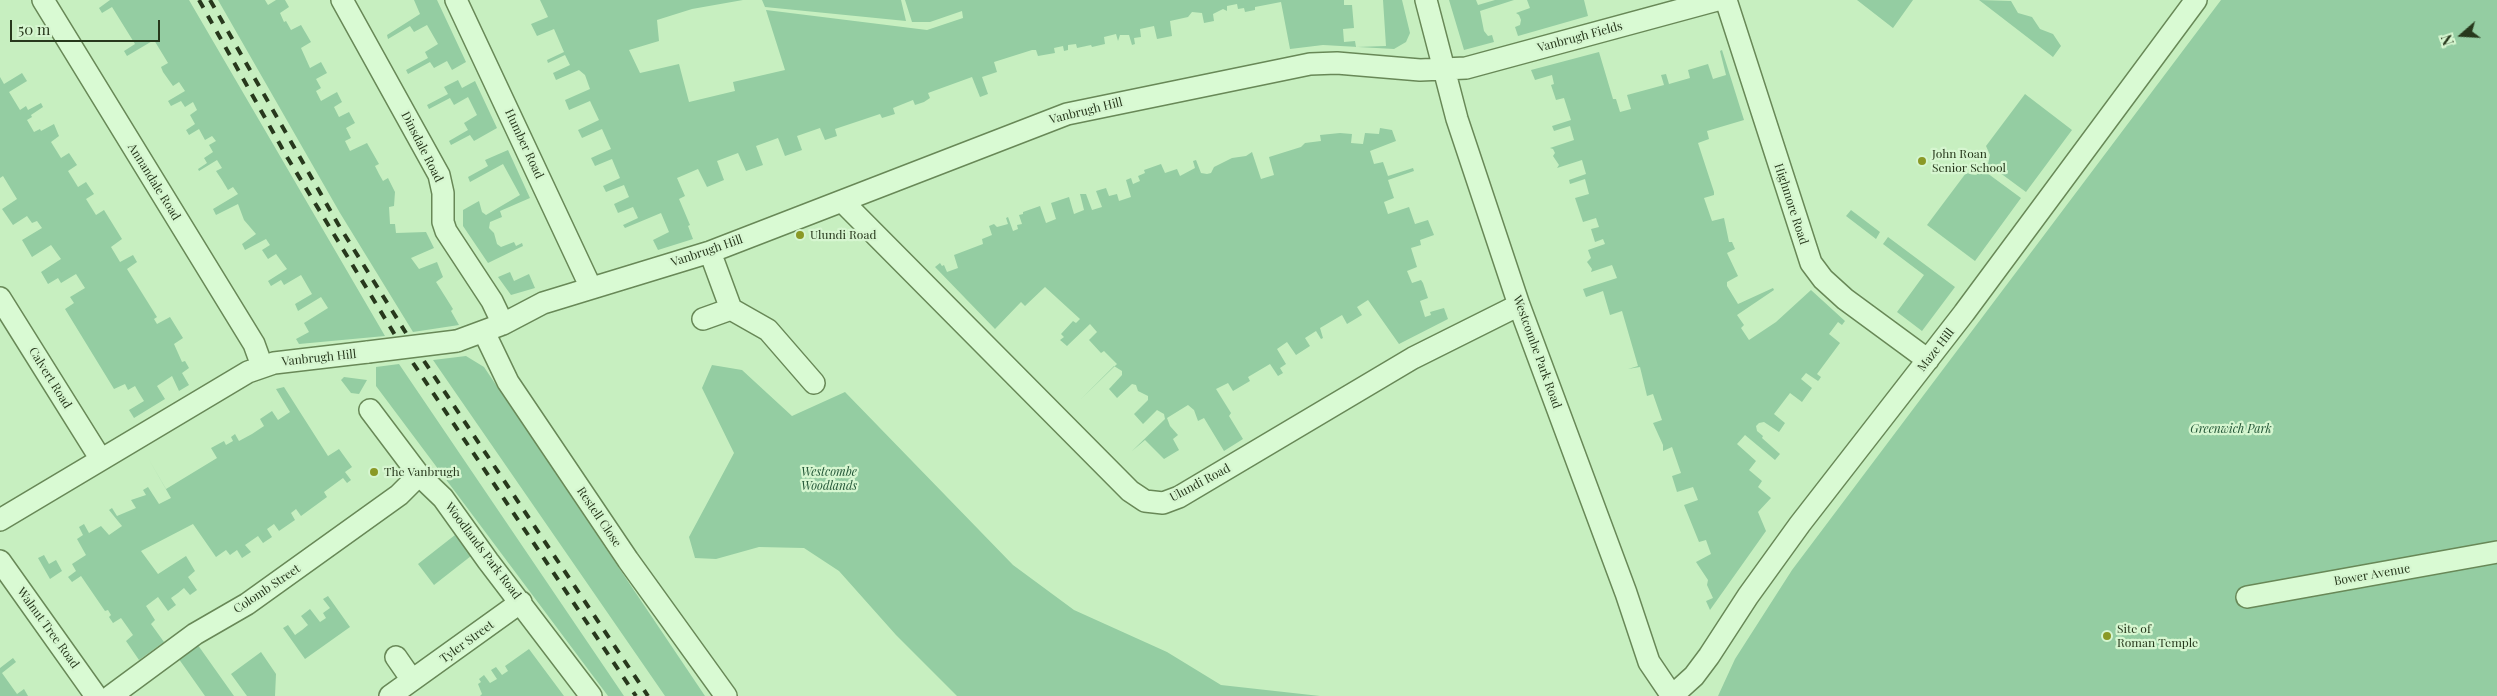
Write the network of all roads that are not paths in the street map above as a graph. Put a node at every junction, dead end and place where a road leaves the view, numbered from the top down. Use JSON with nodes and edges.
{"nodes":[{"id":1,"x":43,"y":0,"type":"edge"},
{"id":2,"x":342,"y":0,"type":"edge"},
{"id":3,"x":456,"y":0,"type":"edge"},
{"id":4,"x":1426,"y":0,"type":"edge"},
{"id":5,"x":1717,"y":0,"type":"edge"},
{"id":6,"x":1726,"y":0,"type":"edge"},
{"id":7,"x":2196,"y":0,"type":"edge"},
{"id":8,"x":1443,"y":69,"type":"junction"},
{"id":9,"x":842,"y":201,"type":"junction"},
{"id":10,"x":710,"y":252,"type":"junction"},
{"id":11,"x":591,"y":288,"type":"junction"},
{"id":12,"x":0,"y":298,"type":"edge"},
{"id":13,"x":1519,"y":305,"type":"junction"},
{"id":14,"x":732,"y":309,"type":"junction"},
{"id":15,"x":702,"y":319,"type":"dead end"},
{"id":16,"x":493,"y":328,"type":"junction"},
{"id":17,"x":1928,"y":360,"type":"junction"},
{"id":18,"x":262,"y":366,"type":"junction"},
{"id":19,"x":814,"y":383,"type":"dead end"},
{"id":20,"x":370,"y":410,"type":"dead end"},
{"id":21,"x":100,"y":458,"type":"junction"},
{"id":22,"x":418,"y":475,"type":"junction"},
{"id":23,"x":0,"y":520,"type":"edge"},
{"id":24,"x":2497,"y":552,"type":"edge"},
{"id":25,"x":0,"y":561,"type":"edge"},
{"id":26,"x":2247,"y":597,"type":"dead end"},
{"id":27,"x":521,"y":602,"type":"junction"},
{"id":28,"x":396,"y":658,"type":"dead end"},
{"id":29,"x":412,"y":680,"type":"junction"},
{"id":30,"x":96,"y":696,"type":"edge"},
{"id":31,"x":111,"y":696,"type":"edge"},
{"id":32,"x":390,"y":696,"type":"edge"},
{"id":33,"x":591,"y":696,"type":"edge"},
{"id":34,"x":726,"y":696,"type":"edge"},
{"id":35,"x":1672,"y":696,"type":"edge"}],
"edges":[{"from":1,"to":18,"type":"street","name":"Annandale Road"},
{"from":2,"to":16,"type":"street","name":"Dinsdale Road"},
{"from":3,"to":11,"type":"street","name":"Humber Road"},
{"from":4,"to":8,"type":"street","name":"Westcombe Park Road"},
{"from":5,"to":8,"type":"street","name":"Vanbrugh Fields"},
{"from":6,"to":17,"type":"street","name":"Highmore Road"},
{"from":7,"to":17,"type":"street","name":"Maze Hill"},
{"from":8,"to":9,"type":"street","name":"Vanbrugh Hill"},
{"from":8,"to":13,"type":"street","name":"Westcombe Park Road"},
{"from":9,"to":10,"type":"street","name":"Vanbrugh Hill"},
{"from":9,"to":13,"type":"street","name":"Ulundi Road"},
{"from":10,"to":11,"type":"street","name":"Vanbrugh Hill"},
{"from":10,"to":14,"type":"street"},
{"from":11,"to":16,"type":"street","name":"Vanbrugh Hill"},
{"from":12,"to":21,"type":"street","name":"Calvert Road"},
{"from":13,"to":35,"type":"street","name":"Westcombe Park Road"},
{"from":14,"to":15,"type":"street"},
{"from":14,"to":19,"type":"street"},
{"from":16,"to":18,"type":"street","name":"Vanbrugh Hill","bridge":true},
{"from":16,"to":34,"type":"street","name":"Restell Close"},
{"from":17,"to":35,"type":"street","name":"Maze Hill"},
{"from":18,"to":21,"type":"street","name":"Vanbrugh Hill"},
{"from":20,"to":22,"type":"street","name":"Woodlands Park Road"},
{"from":21,"to":23,"type":"street","name":"Vanbrugh Hill"},
{"from":22,"to":27,"type":"street","name":"Woodlands Park Road"},
{"from":22,"to":31,"type":"street","name":"Colomb Street"},
{"from":24,"to":26,"type":"street","name":"Bower Avenue"},
{"from":25,"to":30,"type":"street","name":"Walnut Tree Road"},
{"from":27,"to":29,"type":"street","name":"Tyler Street"},
{"from":27,"to":33,"type":"street","name":"Woodlands Park Road"},
{"from":28,"to":29,"type":"street"},
{"from":29,"to":32,"type":"street","name":"Tyler Street"}]}
